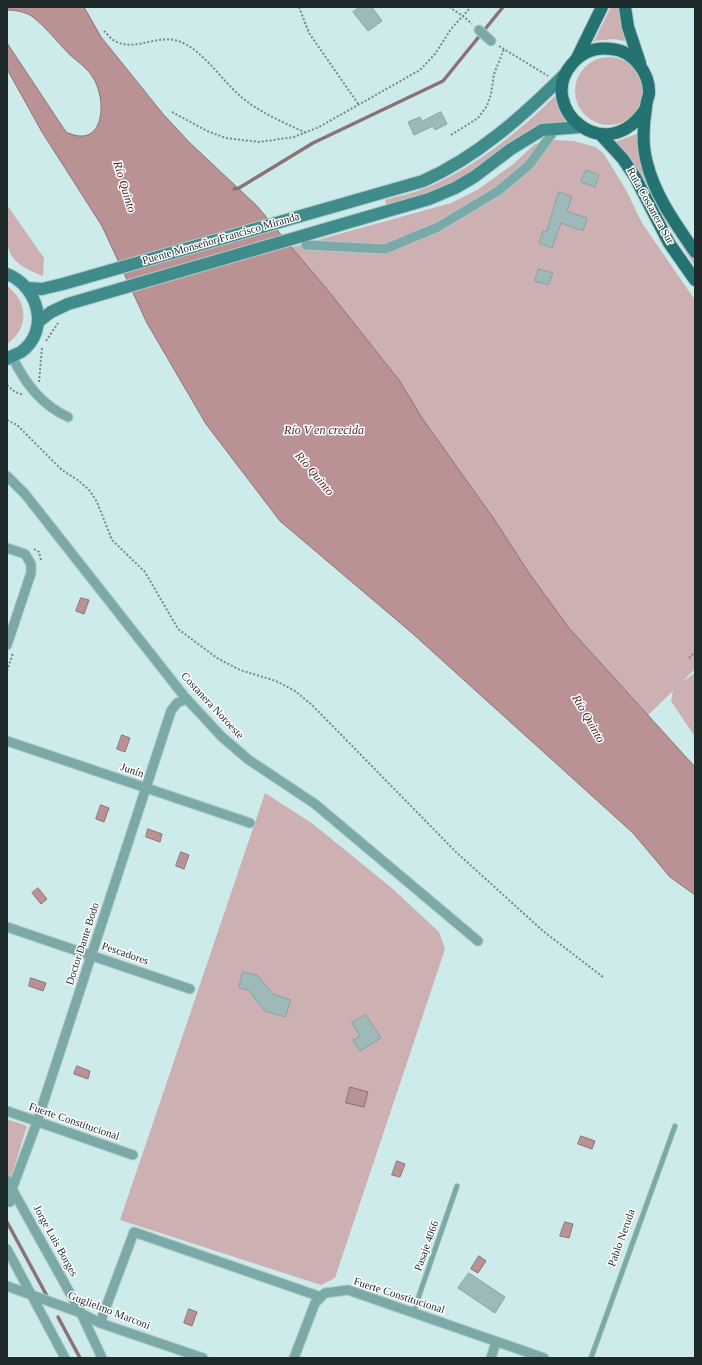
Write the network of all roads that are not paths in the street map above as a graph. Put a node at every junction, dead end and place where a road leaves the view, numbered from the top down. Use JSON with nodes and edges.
{"nodes":[{"id":1,"x":602,"y":7,"type":"edge"},
{"id":2,"x":625,"y":7,"type":"edge"},
{"id":3,"x":479,"y":30,"type":"road end"},
{"id":4,"x":491,"y":41,"type":"road end"},
{"id":5,"x":576,"y":59,"type":"junction"},
{"id":6,"x":641,"y":66,"type":"junction"},
{"id":7,"x":561,"y":78,"type":"junction"},
{"id":8,"x":646,"y":108,"type":"junction"},
{"id":9,"x":581,"y":127,"type":"junction"},
{"id":10,"x":556,"y":128,"type":"junction"},
{"id":11,"x":600,"y":134,"type":"junction"},
{"id":12,"x":306,"y":245,"type":"dead end"},
{"id":13,"x":695,"y":252,"type":"edge"},
{"id":14,"x":7,"y":274,"type":"edge"},
{"id":15,"x":695,"y":280,"type":"edge"},
{"id":16,"x":28,"y":288,"type":"junction"},
{"id":17,"x":38,"y":322,"type":"junction"},
{"id":18,"x":9,"y":358,"type":"edge"},
{"id":19,"x":68,"y":417,"type":"dead end"},
{"id":20,"x":7,"y":476,"type":"edge"},
{"id":21,"x":7,"y":548,"type":"edge"},
{"id":22,"x":7,"y":645,"type":"edge"},
{"id":23,"x":186,"y":699,"type":"junction"},
{"id":24,"x":7,"y":741,"type":"edge"},
{"id":25,"x":145,"y":788,"type":"junction"},
{"id":26,"x":250,"y":823,"type":"dead end"},
{"id":27,"x":7,"y":927,"type":"edge"},
{"id":28,"x":478,"y":941,"type":"dead end"},
{"id":29,"x":92,"y":955,"type":"junction"},
{"id":30,"x":190,"y":989,"type":"dead end"},
{"id":31,"x":7,"y":1111,"type":"edge"},
{"id":32,"x":37,"y":1122,"type":"junction"},
{"id":33,"x":675,"y":1126,"type":"dead end"},
{"id":34,"x":133,"y":1155,"type":"dead end"},
{"id":35,"x":7,"y":1180,"type":"edge"},
{"id":36,"x":457,"y":1186,"type":"dead end"},
{"id":37,"x":12,"y":1189,"type":"junction"},
{"id":38,"x":10,"y":1202,"type":"dead end"},
{"id":39,"x":7,"y":1249,"type":"edge"},
{"id":40,"x":7,"y":1286,"type":"edge"},
{"id":41,"x":32,"y":1295,"type":"junction"},
{"id":42,"x":321,"y":1297,"type":"junction"},
{"id":43,"x":413,"y":1312,"type":"junction"},
{"id":44,"x":81,"y":1313,"type":"junction"},
{"id":45,"x":100,"y":1323,"type":"junction"},
{"id":46,"x":496,"y":1342,"type":"junction"},
{"id":47,"x":65,"y":1358,"type":"edge"},
{"id":48,"x":102,"y":1358,"type":"edge"},
{"id":49,"x":203,"y":1358,"type":"edge"},
{"id":50,"x":294,"y":1358,"type":"edge"},
{"id":51,"x":492,"y":1358,"type":"edge"},
{"id":52,"x":544,"y":1358,"type":"edge"},
{"id":53,"x":591,"y":1358,"type":"edge"}],
"edges":[{"from":1,"to":5,"type":"main road","name":"Ruta Costanera Sur"},
{"from":2,"to":6,"type":"main road","name":"Ruta Costanera Sur"},
{"from":3,"to":4,"type":"street"},
{"from":5,"to":6,"type":"main road","name":"Ruta Costanera Sur"},
{"from":5,"to":7,"type":"main road","name":"Ruta Costanera Sur"},
{"from":6,"to":8,"type":"main road","name":"Ruta Costanera Sur"},
{"from":7,"to":9,"type":"main road","name":"Ruta Costanera Sur"},
{"from":7,"to":16,"type":"street","name":"Puente Monseñor Francisco Miranda"},
{"from":8,"to":11,"type":"main road","name":"Ruta Costanera Sur"},
{"from":8,"to":13,"type":"main road","name":"Ruta Costanera Sur"},
{"from":9,"to":10,"type":"street","name":"Puente Monseñor Francisco Miranda"},
{"from":9,"to":11,"type":"main road","name":"Ruta Costanera Sur"},
{"from":10,"to":12,"type":"street"},
{"from":10,"to":17,"type":"street","name":"Puente Monseñor Francisco Miranda"},
{"from":11,"to":15,"type":"main road","name":"Ruta Costanera Sur"},
{"from":14,"to":16,"type":"street"},
{"from":16,"to":17,"type":"street"},
{"from":17,"to":18,"type":"street"},
{"from":18,"to":19,"type":"street"},
{"from":20,"to":23,"type":"street","name":"Costanera Noroeste"},
{"from":21,"to":22,"type":"street"},
{"from":23,"to":25,"type":"street","name":"Doctor Dante Bodo"},
{"from":23,"to":28,"type":"street","name":"Costanera Noroeste"},
{"from":24,"to":25,"type":"street","name":"Junín"},
{"from":25,"to":26,"type":"street","name":"Junín"},
{"from":25,"to":29,"type":"street","name":"Doctor Dante Bodo"},
{"from":27,"to":29,"type":"street","name":"Pescadores"},
{"from":29,"to":30,"type":"street","name":"Pescadores"},
{"from":29,"to":32,"type":"street","name":"Doctor Dante Bodo"},
{"from":31,"to":32,"type":"street","name":"Fuerte Constitucional"},
{"from":32,"to":34,"type":"street","name":"Fuerte Constitucional"},
{"from":32,"to":37,"type":"street","name":"Doctor Dante Bodo"},
{"from":33,"to":53,"type":"lane","name":"Pablo Neruda"},
{"from":35,"to":37,"type":"street","name":"Jorge Luis Borges"},
{"from":36,"to":43,"type":"lane","name":"Pasaje 4066"},
{"from":37,"to":38,"type":"street","name":"Doctor Dante Bodo"},
{"from":37,"to":44,"type":"street","name":"Jorge Luis Borges"},
{"from":39,"to":41,"type":"street"},
{"from":40,"to":41,"type":"street","name":"Guglielmo Marconi"},
{"from":41,"to":44,"type":"street","name":"Guglielmo Marconi"},
{"from":41,"to":47,"type":"street"},
{"from":42,"to":43,"type":"street","name":"Fuerte Constitucional"},
{"from":42,"to":45,"type":"street"},
{"from":42,"to":50,"type":"street"},
{"from":43,"to":46,"type":"street","name":"Fuerte Constitucional"},
{"from":44,"to":45,"type":"street","name":"Guglielmo Marconi"},
{"from":44,"to":48,"type":"street","name":"Jorge Luis Borges"},
{"from":45,"to":49,"type":"street","name":"Guglielmo Marconi"},
{"from":46,"to":51,"type":"street"},
{"from":46,"to":52,"type":"street","name":"Fuerte Constitucional"}]}
